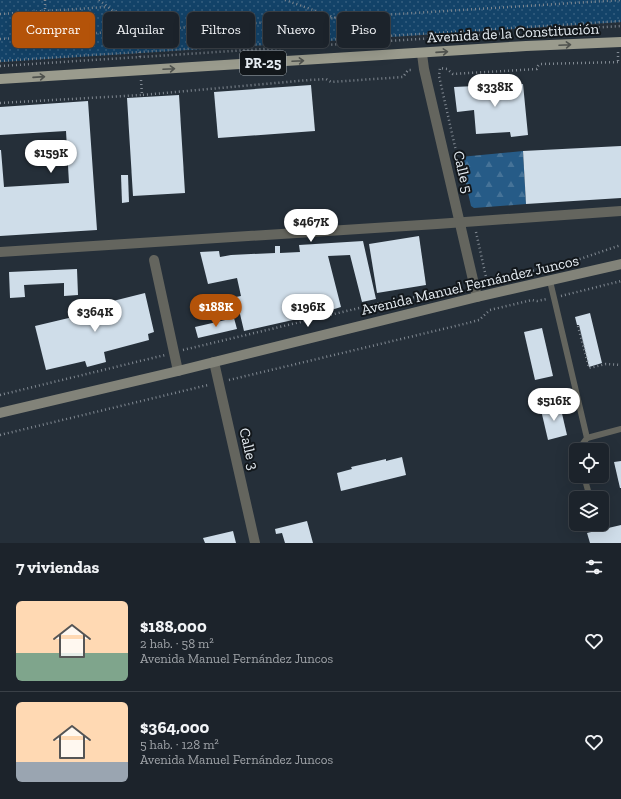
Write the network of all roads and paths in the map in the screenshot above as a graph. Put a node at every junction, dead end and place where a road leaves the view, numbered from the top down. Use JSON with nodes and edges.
{"nodes":[{"id":1,"x":44,"y":0,"type":"edge"},
{"id":2,"x":99,"y":0,"type":"edge"},
{"id":3,"x":285,"y":0,"type":"edge"},
{"id":4,"x":621,"y":0,"type":"edge"},
{"id":5,"x":106,"y":7,"type":"junction"},
{"id":6,"x":45,"y":11,"type":"junction"},
{"id":7,"x":119,"y":12,"type":"edge"},
{"id":8,"x":0,"y":14,"type":"edge"},
{"id":9,"x":390,"y":15,"type":"edge"},
{"id":10,"x":337,"y":19,"type":"joint"},
{"id":11,"x":621,"y":21,"type":"edge"},
{"id":12,"x":621,"y":26,"type":"edge"},
{"id":13,"x":179,"y":27,"type":"edge"},
{"id":14,"x":103,"y":32,"type":"edge"},
{"id":15,"x":0,"y":39,"type":"edge"},
{"id":16,"x":621,"y":42,"type":"edge"},
{"id":17,"x":139,"y":48,"type":"edge"},
{"id":18,"x":139,"y":52,"type":"junction"},
{"id":19,"x":422,"y":54,"type":"junction"},
{"id":20,"x":140,"y":57,"type":"junction"},
{"id":21,"x":0,"y":60,"type":"edge"},
{"id":22,"x":621,"y":62,"type":"edge"},
{"id":23,"x":0,"y":66,"type":"edge"},
{"id":24,"x":424,"y":69,"type":"junction"},
{"id":25,"x":141,"y":70,"type":"junction"},
{"id":26,"x":0,"y":79,"type":"edge"},
{"id":27,"x":142,"y":95,"type":"junction"},
{"id":28,"x":0,"y":103,"type":"edge"},
{"id":29,"x":466,"y":192,"type":"dead end"},
{"id":30,"x":621,"y":211,"type":"edge"},
{"id":31,"x":460,"y":222,"type":"junction"},
{"id":32,"x":483,"y":231,"type":"dead end"},
{"id":33,"x":621,"y":245,"type":"edge"},
{"id":34,"x":0,"y":252,"type":"edge"},
{"id":35,"x":154,"y":260,"type":"dead end"},
{"id":36,"x":621,"y":264,"type":"edge"},
{"id":37,"x":488,"y":279,"type":"junction"},
{"id":38,"x":550,"y":281,"type":"junction"},
{"id":39,"x":621,"y":281,"type":"edge"},
{"id":40,"x":474,"y":283,"type":"junction"},
{"id":41,"x":554,"y":297,"type":"junction"},
{"id":42,"x":477,"y":298,"type":"junction"},
{"id":43,"x":578,"y":326,"type":"dead end"},
{"id":44,"x":174,"y":353,"type":"junction"},
{"id":45,"x":214,"y":362,"type":"junction"},
{"id":46,"x":621,"y":365,"type":"edge"},
{"id":47,"x":178,"y":371,"type":"junction"},
{"id":48,"x":218,"y":383,"type":"junction"},
{"id":49,"x":0,"y":395,"type":"edge"},
{"id":50,"x":0,"y":413,"type":"edge"},
{"id":51,"x":621,"y":429,"type":"edge"},
{"id":52,"x":0,"y":435,"type":"edge"},
{"id":53,"x":587,"y":438,"type":"junction"},
{"id":54,"x":583,"y":443,"type":"edge"},
{"id":55,"x":254,"y":543,"type":"edge"}],
"edges":[{"from":1,"to":6,"type":"path"},
{"from":2,"to":5,"type":"path"},
{"from":3,"to":10,"type":"path"},
{"from":4,"to":9,"type":"path"},
{"from":5,"to":6,"type":"path"},
{"from":5,"to":7,"type":"path"},
{"from":6,"to":8,"type":"path"},
{"from":10,"to":13,"type":"path"},
{"from":11,"to":18,"type":"path"},
{"from":12,"to":20,"type":"path"},
{"from":14,"to":15,"type":"path"},
{"from":19,"to":16,"type":"main road","name":"Avenida de la Constitución","number":"PR-25","one_way":true},
{"from":17,"to":18,"type":"path"},
{"from":18,"to":20,"type":"path"},
{"from":18,"to":21,"type":"path"},
{"from":19,"to":24,"type":"street","name":"Calle 5"},
{"from":25,"to":19,"type":"main road","name":"Avenida de la Constitución","number":"PR-25","one_way":true},
{"from":20,"to":23,"type":"path"},
{"from":20,"to":25,"type":"path"},
{"from":22,"to":29,"type":"path"},
{"from":24,"to":27,"type":"path"},
{"from":24,"to":31,"type":"street","name":"Calle 5"},
{"from":26,"to":25,"type":"main road","name":"Avenida de la Constitución","number":"PR-25","one_way":true},
{"from":25,"to":27,"type":"path"},
{"from":27,"to":28,"type":"path"},
{"from":30,"to":31,"type":"street"},
{"from":31,"to":34,"type":"street"},
{"from":31,"to":40,"type":"street","name":"Calle 5"},
{"from":32,"to":37,"type":"path"},
{"from":33,"to":37,"type":"path"},
{"from":35,"to":44,"type":"street"},
{"from":36,"to":38,"type":"main road","name":"Avenida Manuel Fernández Juncos"},
{"from":37,"to":40,"type":"path"},
{"from":38,"to":41,"type":"lane"},
{"from":38,"to":42,"type":"main road","name":"Avenida Manuel Fernández Juncos"},
{"from":39,"to":41,"type":"path"},
{"from":40,"to":42,"type":"street","name":"Calle 5"},
{"from":40,"to":44,"type":"path"},
{"from":41,"to":48,"type":"path"},
{"from":41,"to":53,"type":"lane"},
{"from":42,"to":45,"type":"main road","name":"Avenida Manuel Fernández Juncos"},
{"from":43,"to":46,"type":"path"},
{"from":44,"to":47,"type":"street"},
{"from":44,"to":49,"type":"path"},
{"from":45,"to":47,"type":"main road","name":"Avenida Manuel Fernández Juncos"},
{"from":45,"to":48,"type":"street","name":"Calle 3"},
{"from":47,"to":50,"type":"main road","name":"Avenida Manuel Fernández Juncos"},
{"from":48,"to":52,"type":"path"},
{"from":48,"to":55,"type":"street","name":"Calle 3"},
{"from":51,"to":53,"type":"lane"},
{"from":53,"to":54,"type":"lane"}]}
